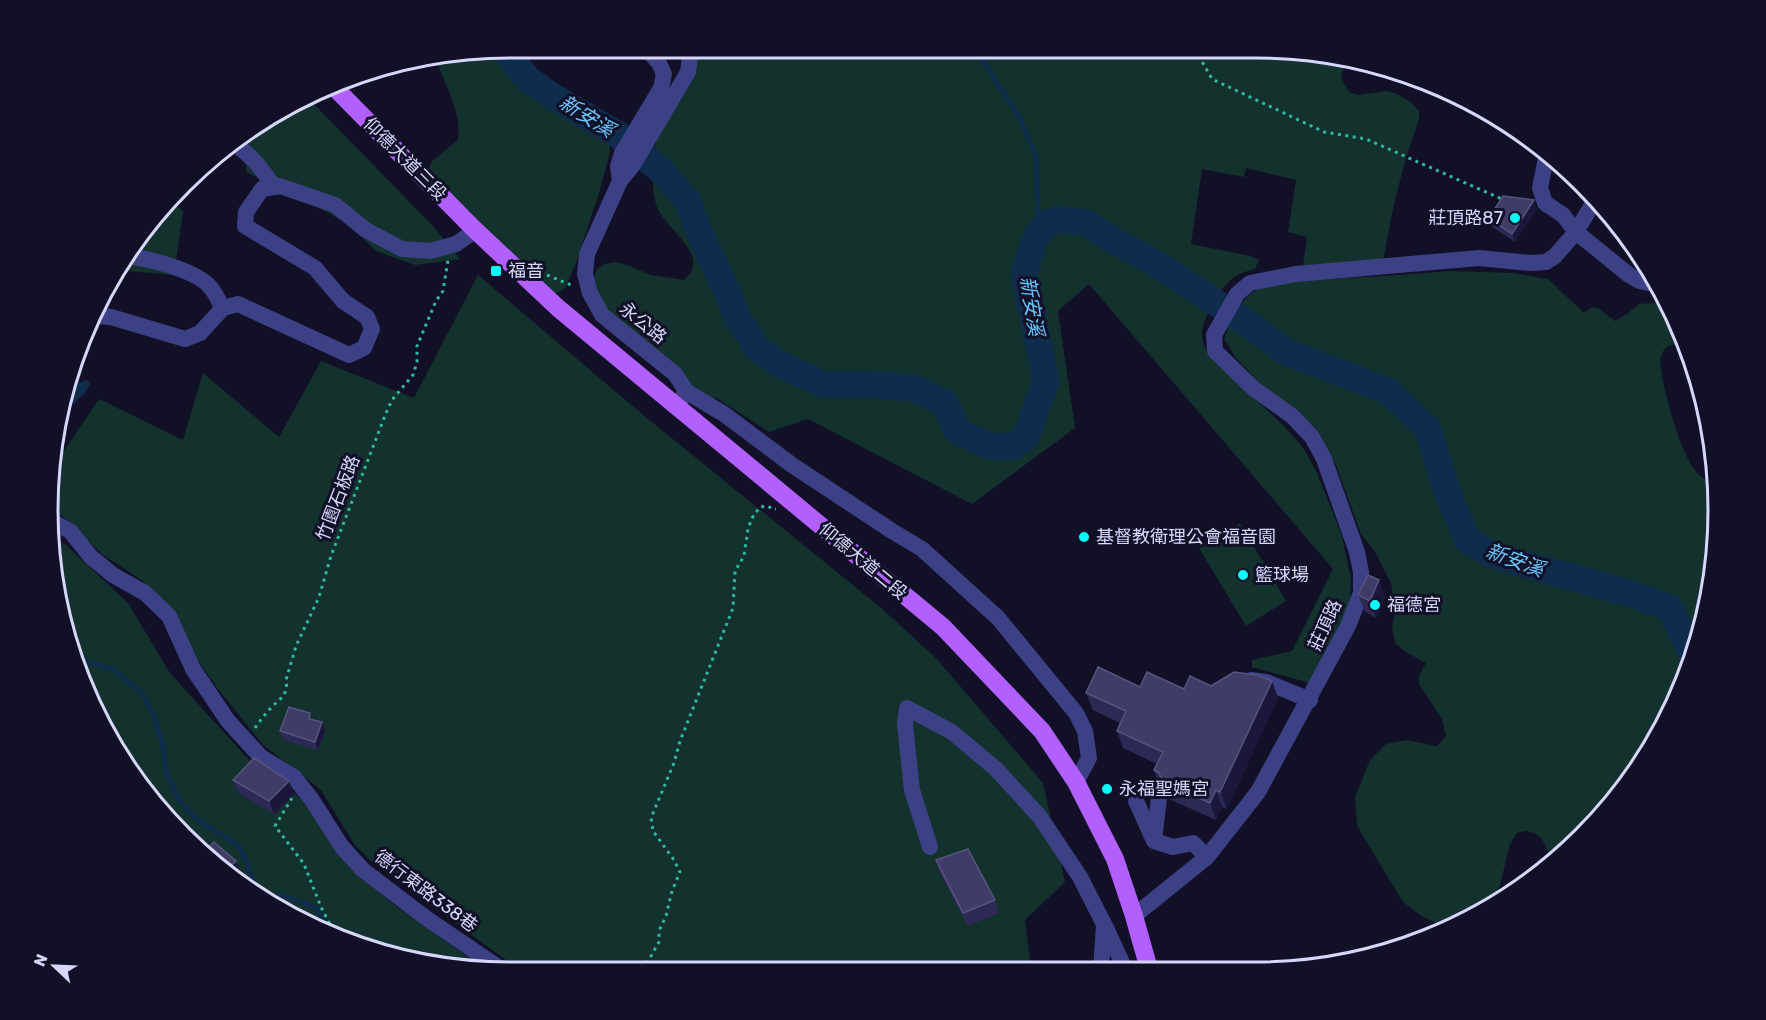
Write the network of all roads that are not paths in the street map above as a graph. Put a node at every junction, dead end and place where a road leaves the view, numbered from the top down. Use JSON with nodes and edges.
{"nodes":[{"id":1,"x":655,"y":58,"type":"edge"},
{"id":2,"x":690,"y":58,"type":"edge"},
{"id":3,"x":339,"y":92,"type":"edge"},
{"id":4,"x":641,"y":135,"type":"junction"},
{"id":5,"x":241,"y":148,"type":"edge"},
{"id":6,"x":1545,"y":163,"type":"edge"},
{"id":7,"x":274,"y":187,"type":"junction"},
{"id":8,"x":1591,"y":207,"type":"edge"},
{"id":9,"x":476,"y":230,"type":"junction"},
{"id":10,"x":1576,"y":232,"type":"junction"},
{"id":11,"x":136,"y":257,"type":"edge"},
{"id":12,"x":1646,"y":282,"type":"edge"},
{"id":13,"x":223,"y":308,"type":"junction"},
{"id":14,"x":102,"y":316,"type":"edge"},
{"id":15,"x":682,"y":398,"type":"junction"},
{"id":16,"x":58,"y":525,"type":"edge"},
{"id":17,"x":1245,"y":680,"type":"edge"},
{"id":18,"x":1310,"y":700,"type":"junction"},
{"id":19,"x":1076,"y":782,"type":"junction"},
{"id":20,"x":1159,"y":798,"type":"dead end"},
{"id":21,"x":1136,"y":801,"type":"dead end"},
{"id":22,"x":1154,"y":841,"type":"junction"},
{"id":23,"x":930,"y":847,"type":"dead end"},
{"id":24,"x":1208,"y":857,"type":"junction"},
{"id":25,"x":1134,"y":916,"type":"junction"},
{"id":26,"x":1105,"y":924,"type":"junction"},
{"id":27,"x":490,"y":961,"type":"edge"},
{"id":28,"x":1102,"y":962,"type":"edge"},
{"id":29,"x":1122,"y":962,"type":"edge"},
{"id":30,"x":1147,"y":962,"type":"edge"}],
"edges":[{"from":1,"to":4,"type":"street"},
{"from":2,"to":4,"type":"street"},
{"from":3,"to":9,"type":"main road","name":"仰德大道三段"},
{"from":4,"to":15,"type":"street","name":"永公路"},
{"from":5,"to":7,"type":"street"},
{"from":6,"to":10,"type":"street"},
{"from":7,"to":9,"type":"street"},
{"from":7,"to":13,"type":"street"},
{"from":8,"to":10,"type":"street"},
{"from":9,"to":15,"type":"main road","name":"仰德大道二段"},
{"from":10,"to":12,"type":"street"},
{"from":10,"to":18,"type":"street","name":"莊頂路"},
{"from":11,"to":13,"type":"street"},
{"from":13,"to":14,"type":"street"},
{"from":15,"to":19,"type":"main road","name":"仰德大道二段"},
{"from":15,"to":19,"type":"street"},
{"from":16,"to":27,"type":"street","name":"德行東路338巷"},
{"from":17,"to":18,"type":"street"},
{"from":18,"to":24,"type":"street","name":"莊頂路"},
{"from":19,"to":25,"type":"main road","name":"仰德大道二段"},
{"from":20,"to":22,"type":"street"},
{"from":21,"to":22,"type":"street"},
{"from":22,"to":24,"type":"street"},
{"from":23,"to":26,"type":"street"},
{"from":24,"to":25,"type":"street","name":"莊頂路"},
{"from":25,"to":30,"type":"main road","name":"仰德大道二段"},
{"from":26,"to":28,"type":"street"},
{"from":26,"to":29,"type":"street"}]}
